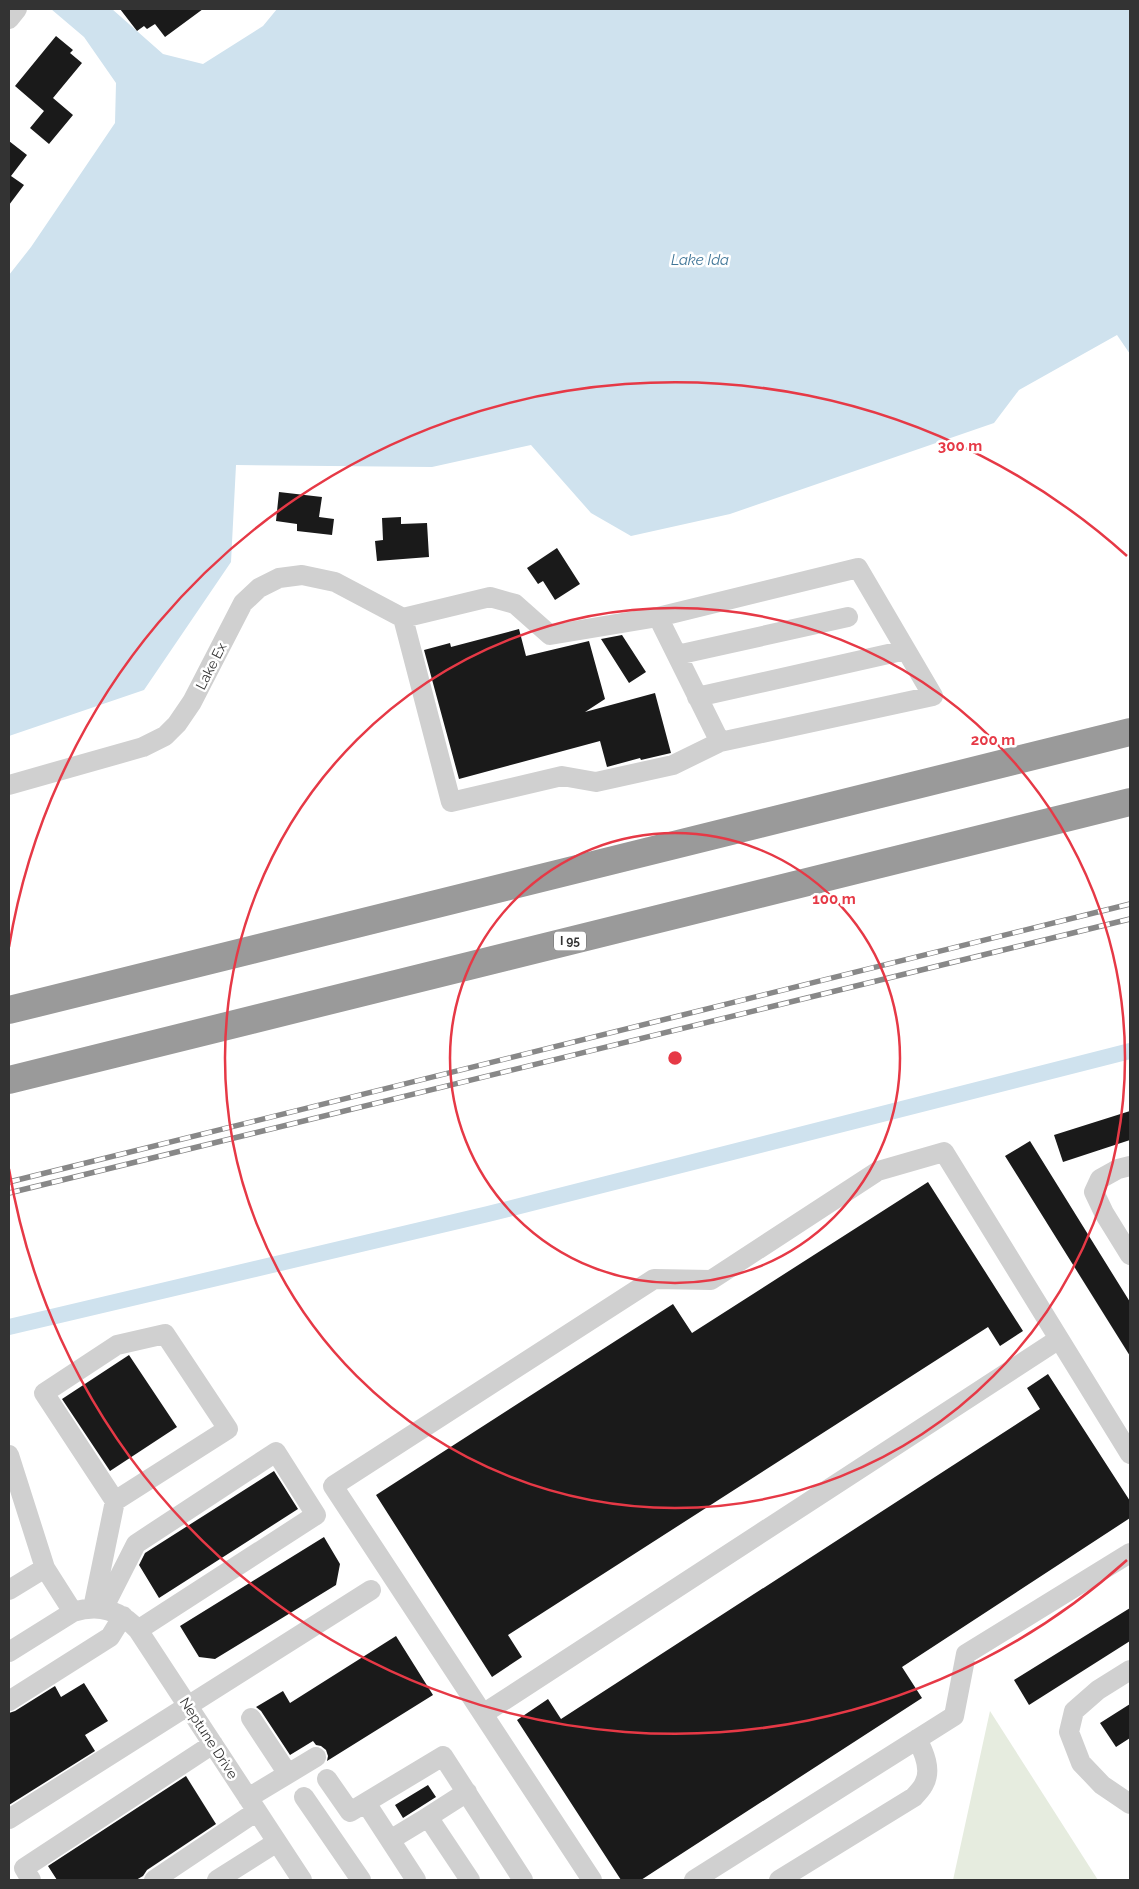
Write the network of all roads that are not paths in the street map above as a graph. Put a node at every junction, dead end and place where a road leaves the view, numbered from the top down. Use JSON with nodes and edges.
{"nodes":[{"id":1,"x":17,"y":9,"type":"edge"},
{"id":2,"x":9,"y":19,"type":"edge"},
{"id":3,"x":658,"y":617,"type":"junction"},
{"id":4,"x":403,"y":618,"type":"junction"},
{"id":5,"x":848,"y":618,"type":"dead end"},
{"id":6,"x":906,"y":650,"type":"junction"},
{"id":7,"x":677,"y":655,"type":"junction"},
{"id":8,"x":697,"y":697,"type":"junction"},
{"id":9,"x":1130,"y":732,"type":"edge"},
{"id":10,"x":720,"y":742,"type":"junction"},
{"id":11,"x":9,"y":785,"type":"edge"},
{"id":12,"x":1130,"y":802,"type":"edge"},
{"id":13,"x":9,"y":1010,"type":"edge"},
{"id":14,"x":9,"y":1080,"type":"edge"},
{"id":15,"x":1130,"y":1166,"type":"edge"},
{"id":16,"x":1130,"y":1255,"type":"edge"},
{"id":17,"x":1059,"y":1339,"type":"junction"},
{"id":18,"x":1130,"y":1454,"type":"edge"},
{"id":19,"x":9,"y":1455,"type":"edge"},
{"id":20,"x":115,"y":1501,"type":"junction"},
{"id":21,"x":1130,"y":1553,"type":"edge"},
{"id":22,"x":45,"y":1568,"type":"junction"},
{"id":23,"x":9,"y":1590,"type":"edge"},
{"id":24,"x":371,"y":1590,"type":"dead end"},
{"id":25,"x":98,"y":1608,"type":"junction"},
{"id":26,"x":73,"y":1612,"type":"junction"},
{"id":27,"x":123,"y":1616,"type":"junction"},
{"id":28,"x":138,"y":1630,"type":"junction"},
{"id":29,"x":9,"y":1652,"type":"edge"},
{"id":30,"x":1130,"y":1670,"type":"edge"},
{"id":31,"x":9,"y":1701,"type":"edge"},
{"id":32,"x":188,"y":1706,"type":"junction"},
{"id":33,"x":483,"y":1714,"type":"junction"},
{"id":34,"x":251,"y":1718,"type":"dead end"},
{"id":35,"x":917,"y":1739,"type":"junction"},
{"id":36,"x":213,"y":1744,"type":"junction"},
{"id":37,"x":316,"y":1757,"type":"dead end"},
{"id":38,"x":288,"y":1774,"type":"junction"},
{"id":39,"x":326,"y":1779,"type":"dead end"},
{"id":40,"x":466,"y":1792,"type":"junction"},
{"id":41,"x":304,"y":1797,"type":"dead end"},
{"id":42,"x":366,"y":1803,"type":"junction"},
{"id":43,"x":1130,"y":1804,"type":"edge"},
{"id":44,"x":253,"y":1805,"type":"junction"},
{"id":45,"x":428,"y":1817,"type":"junction"},
{"id":46,"x":9,"y":1819,"type":"edge"},
{"id":47,"x":390,"y":1840,"type":"junction"},
{"id":48,"x":277,"y":1842,"type":"junction"},
{"id":49,"x":237,"y":1875,"type":"edge"},
{"id":50,"x":31,"y":1880,"type":"edge"},
{"id":51,"x":154,"y":1880,"type":"edge"},
{"id":52,"x":217,"y":1880,"type":"edge"},
{"id":53,"x":302,"y":1880,"type":"edge"},
{"id":54,"x":361,"y":1880,"type":"edge"},
{"id":55,"x":416,"y":1880,"type":"edge"},
{"id":56,"x":470,"y":1880,"type":"edge"},
{"id":57,"x":524,"y":1880,"type":"edge"},
{"id":58,"x":592,"y":1880,"type":"edge"},
{"id":59,"x":694,"y":1880,"type":"edge"},
{"id":60,"x":780,"y":1880,"type":"edge"}],
"edges":[{"from":1,"to":2,"type":"street"},
{"from":3,"to":4,"type":"street"},
{"from":3,"to":6,"type":"street"},
{"from":3,"to":7,"type":"street"},
{"from":4,"to":10,"type":"street"},
{"from":4,"to":11,"type":"street","name":"Lake Ex"},
{"from":5,"to":7,"type":"street"},
{"from":6,"to":8,"type":"street"},
{"from":6,"to":10,"type":"street"},
{"from":7,"to":8,"type":"street"},
{"from":8,"to":10,"type":"street"},
{"from":9,"to":13,"type":"highway"},
{"from":12,"to":14,"type":"highway","number":"I 95"},
{"from":15,"to":16,"type":"street"},
{"from":17,"to":18,"type":"street"},
{"from":17,"to":33,"type":"street"},
{"from":17,"to":33,"type":"street"},
{"from":19,"to":22,"type":"street"},
{"from":20,"to":20,"type":"street"},
{"from":20,"to":25,"type":"street"},
{"from":21,"to":35,"type":"street"},
{"from":22,"to":23,"type":"street"},
{"from":22,"to":26,"type":"street"},
{"from":24,"to":32,"type":"street"},
{"from":25,"to":26,"type":"street"},
{"from":25,"to":27,"type":"street","name":"Neptune Drive"},
{"from":25,"to":28,"type":"street"},
{"from":26,"to":29,"type":"street"},
{"from":27,"to":28,"type":"street","name":"Neptune Drive"},
{"from":27,"to":31,"type":"street"},
{"from":28,"to":32,"type":"street","name":"Neptune Drive"},
{"from":30,"to":43,"type":"street"},
{"from":32,"to":36,"type":"street","name":"Neptune Drive"},
{"from":32,"to":46,"type":"street"},
{"from":33,"to":58,"type":"street"},
{"from":34,"to":38,"type":"street"},
{"from":35,"to":59,"type":"street"},
{"from":35,"to":60,"type":"street"},
{"from":36,"to":44,"type":"street","name":"Neptune Drive"},
{"from":36,"to":50,"type":"street"},
{"from":37,"to":38,"type":"street"},
{"from":38,"to":44,"type":"street"},
{"from":39,"to":42,"type":"street"},
{"from":40,"to":42,"type":"street"},
{"from":40,"to":45,"type":"street"},
{"from":40,"to":57,"type":"street"},
{"from":41,"to":54,"type":"street"},
{"from":42,"to":47,"type":"street"},
{"from":44,"to":48,"type":"street","name":"Neptune Drive"},
{"from":44,"to":51,"type":"street"},
{"from":45,"to":47,"type":"street"},
{"from":45,"to":56,"type":"street"},
{"from":47,"to":55,"type":"street"},
{"from":48,"to":49,"type":"street"},
{"from":48,"to":53,"type":"street","name":"Neptune Drive"},
{"from":49,"to":52,"type":"street"}]}
